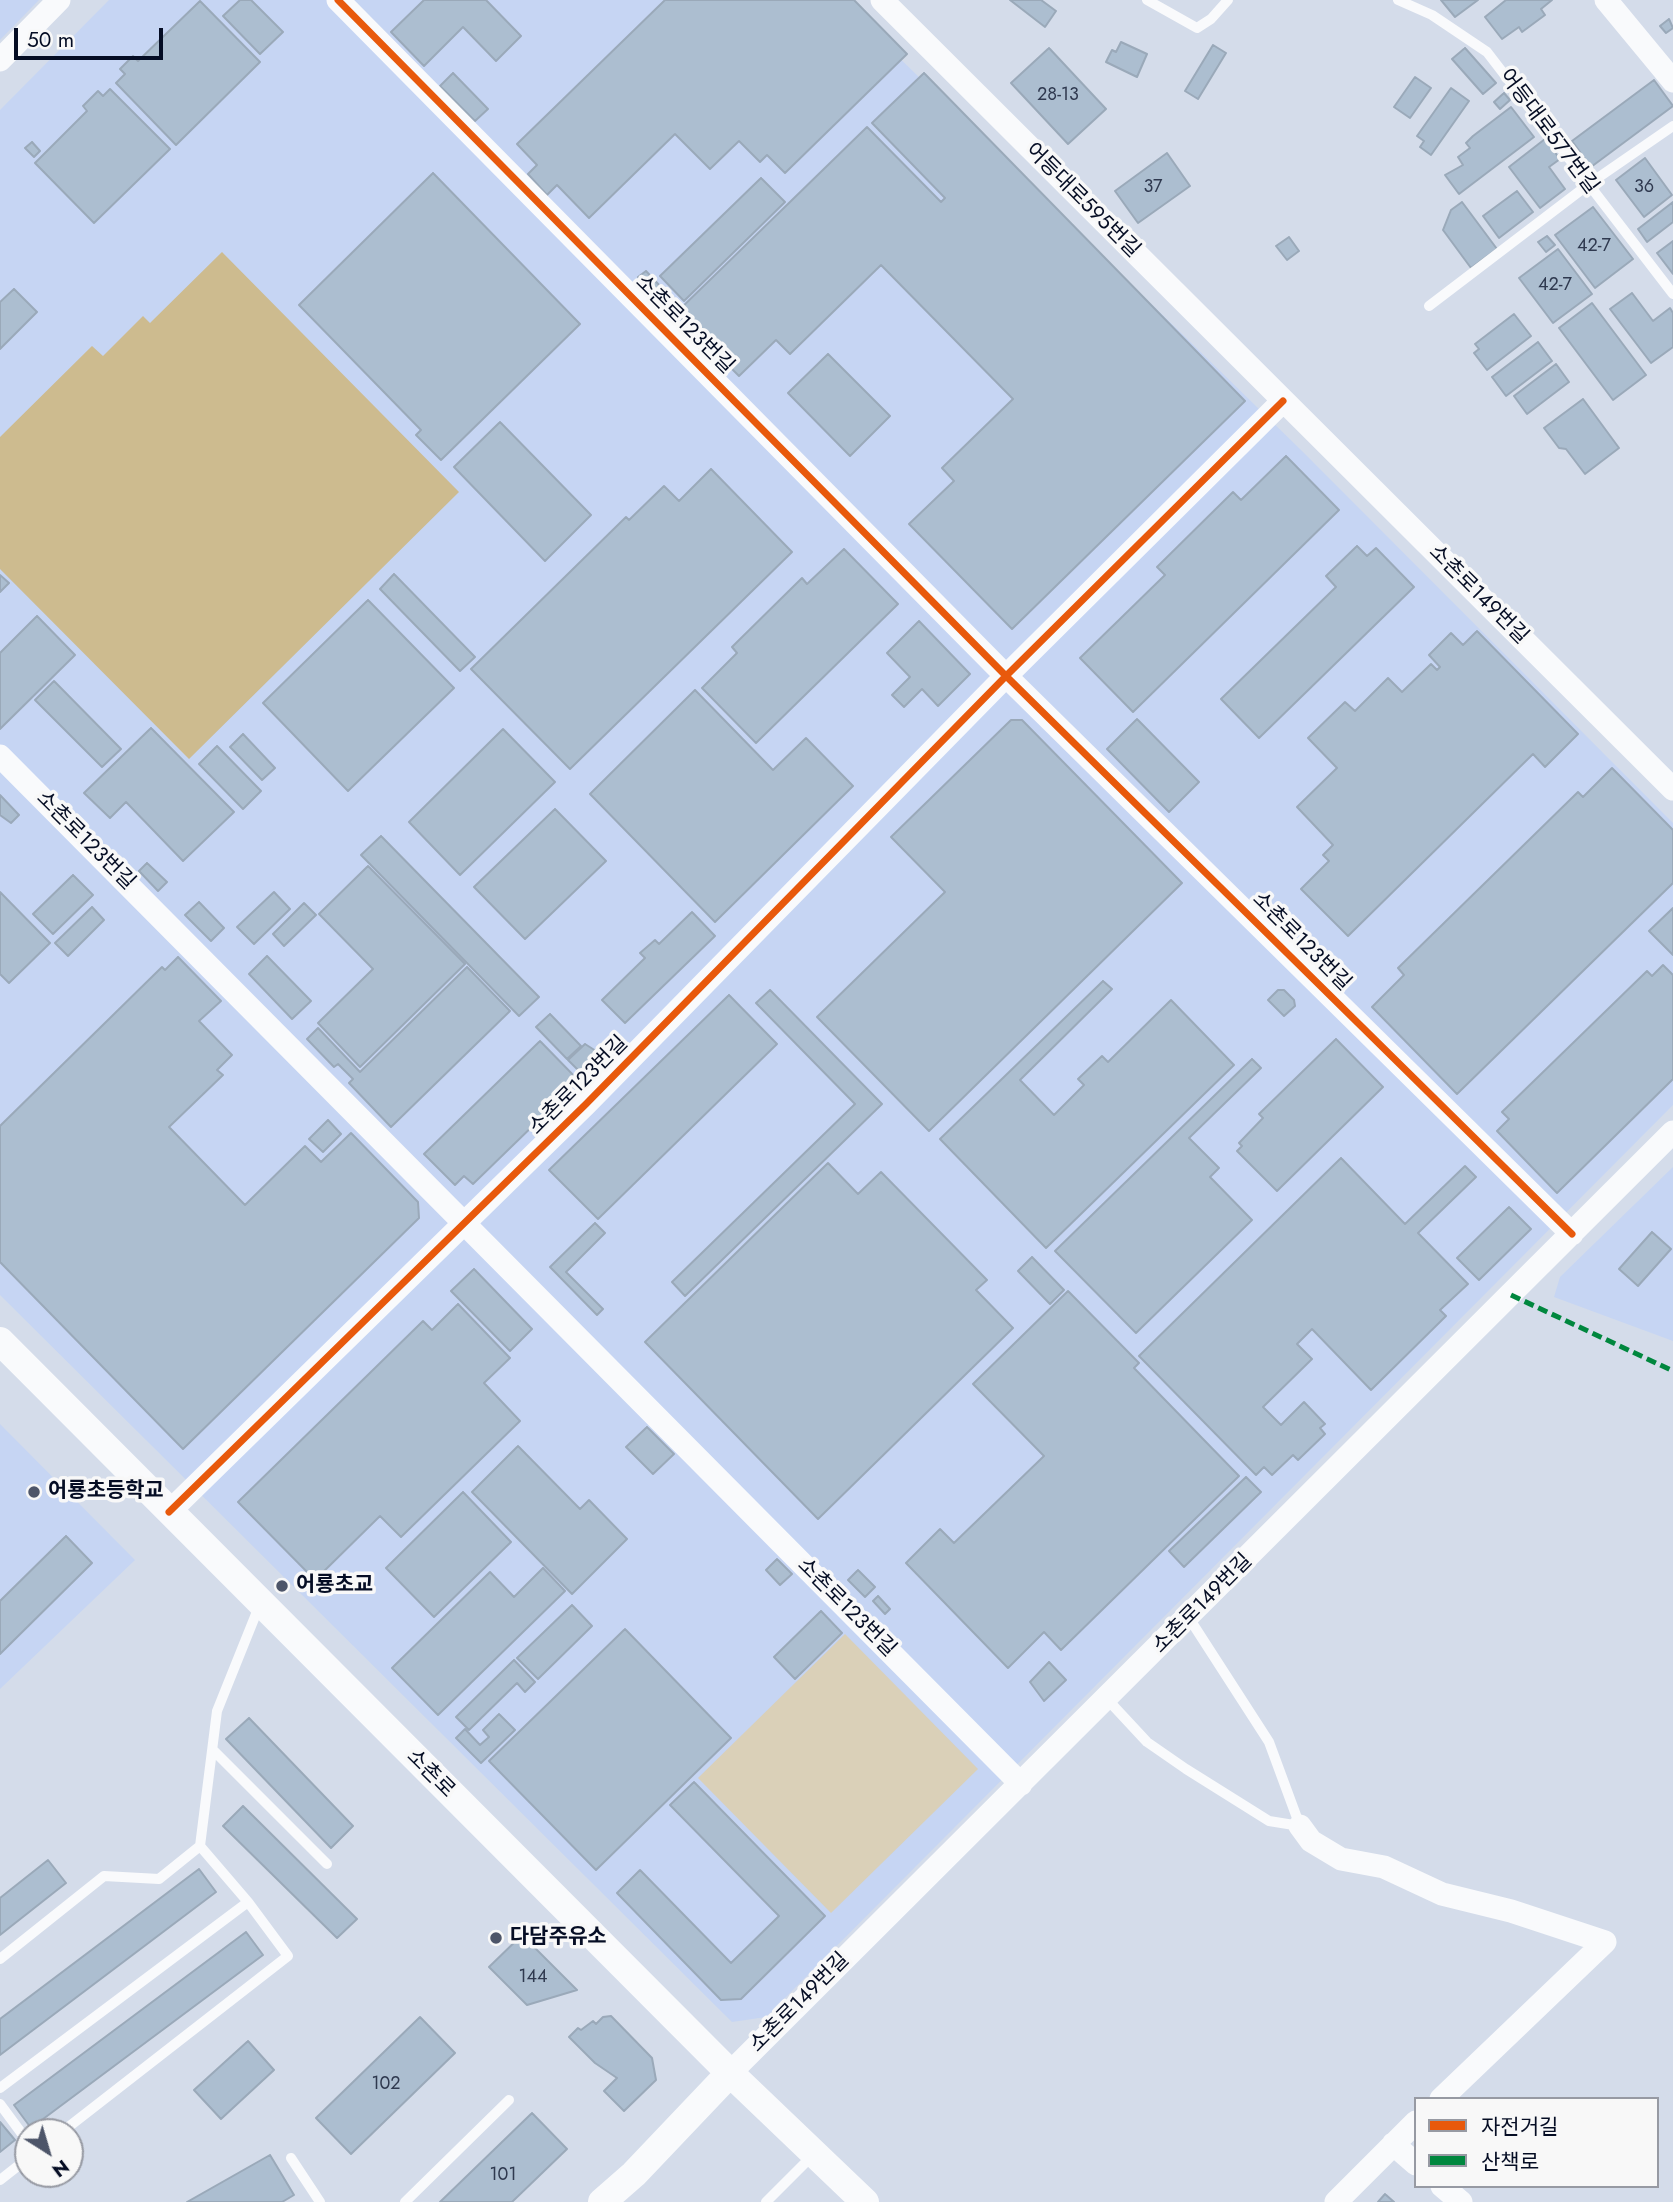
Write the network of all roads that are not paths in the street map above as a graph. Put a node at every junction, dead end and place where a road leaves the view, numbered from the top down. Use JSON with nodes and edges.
{"nodes":[{"id":1,"x":58,"y":0,"type":"edge"},
{"id":2,"x":338,"y":0,"type":"edge"},
{"id":3,"x":882,"y":0,"type":"edge"},
{"id":4,"x":1147,"y":0,"type":"edge"},
{"id":5,"x":1228,"y":0,"type":"edge"},
{"id":6,"x":1398,"y":0,"type":"edge"},
{"id":7,"x":1606,"y":0,"type":"edge"},
{"id":8,"x":0,"y":60,"type":"edge"},
{"id":9,"x":1673,"y":81,"type":"edge"},
{"id":10,"x":1673,"y":126,"type":"edge"},
{"id":11,"x":1589,"y":184,"type":"junction"},
{"id":12,"x":1673,"y":294,"type":"edge"},
{"id":13,"x":1429,"y":306,"type":"dead end"},
{"id":14,"x":1283,"y":401,"type":"junction"},
{"id":15,"x":1006,"y":676,"type":"junction"},
{"id":16,"x":0,"y":756,"type":"edge"},
{"id":17,"x":1673,"y":789,"type":"edge"},
{"id":18,"x":1673,"y":1132,"type":"edge"},
{"id":19,"x":464,"y":1224,"type":"junction"},
{"id":20,"x":1572,"y":1234,"type":"junction"},
{"id":21,"x":0,"y":1341,"type":"edge"},
{"id":22,"x":169,"y":1512,"type":"junction"},
{"id":23,"x":260,"y":1604,"type":"junction"},
{"id":24,"x":1189,"y":1618,"type":"junction"},
{"id":25,"x":1107,"y":1699,"type":"junction"},
{"id":26,"x":214,"y":1750,"type":"junction"},
{"id":27,"x":1021,"y":1784,"type":"junction"},
{"id":28,"x":1300,"y":1826,"type":"junction"},
{"id":29,"x":200,"y":1846,"type":"junction"},
{"id":30,"x":327,"y":1864,"type":"dead end"},
{"id":31,"x":248,"y":1902,"type":"junction"},
{"id":32,"x":0,"y":1959,"type":"edge"},
{"id":33,"x":730,"y":2073,"type":"junction"},
{"id":34,"x":0,"y":2088,"type":"edge"},
{"id":35,"x":1443,"y":2097,"type":"edge"},
{"id":36,"x":509,"y":2100,"type":"dead end"},
{"id":37,"x":0,"y":2104,"type":"edge"},
{"id":38,"x":80,"y":2118,"type":"edge"},
{"id":39,"x":14,"y":2124,"type":"edge"},
{"id":40,"x":1414,"y":2124,"type":"edge"},
{"id":41,"x":1393,"y":2144,"type":"junction"},
{"id":42,"x":815,"y":2153,"type":"junction"},
{"id":43,"x":290,"y":2158,"type":"dead end"},
{"id":44,"x":1414,"y":2162,"type":"edge"},
{"id":45,"x":14,"y":2169,"type":"edge"},
{"id":46,"x":0,"y":2180,"type":"edge"},
{"id":47,"x":1444,"y":2188,"type":"edge"},
{"id":48,"x":320,"y":2202,"type":"edge"},
{"id":49,"x":405,"y":2202,"type":"edge"},
{"id":50,"x":602,"y":2202,"type":"edge"},
{"id":51,"x":766,"y":2202,"type":"edge"},
{"id":52,"x":865,"y":2202,"type":"edge"},
{"id":53,"x":1336,"y":2202,"type":"edge"},
{"id":54,"x":1461,"y":2202,"type":"edge"}],
"edges":[{"from":1,"to":8,"type":"street"},
{"from":2,"to":15,"type":"street","name":"소촌로123번길"},
{"from":3,"to":14,"type":"street","name":"어등대로595번길"},
{"from":4,"to":5,"type":"lane"},
{"from":6,"to":11,"type":"lane","name":"어등대로577번길"},
{"from":7,"to":9,"type":"street"},
{"from":10,"to":11,"type":"lane"},
{"from":11,"to":12,"type":"lane","name":"어등대로577번길"},
{"from":11,"to":13,"type":"lane"},
{"from":14,"to":15,"type":"street","name":"소촌로123번길"},
{"from":14,"to":17,"type":"street","name":"소촌로149번길"},
{"from":15,"to":19,"type":"street","name":"소촌로123번길"},
{"from":15,"to":20,"type":"street","name":"소촌로123번길"},
{"from":16,"to":19,"type":"street","name":"소촌로123번길"},
{"from":18,"to":20,"type":"street","name":"소촌로149번길"},
{"from":19,"to":22,"type":"street","name":"소촌로123번길"},
{"from":19,"to":27,"type":"street","name":"소촌로123번길"},
{"from":20,"to":24,"type":"street","name":"소촌로149번길"},
{"from":21,"to":22,"type":"street","name":"소촌로"},
{"from":22,"to":23,"type":"street","name":"소촌로"},
{"from":23,"to":26,"type":"lane"},
{"from":23,"to":33,"type":"street","name":"소촌로"},
{"from":24,"to":25,"type":"street","name":"소촌로149번길"},
{"from":24,"to":28,"type":"lane"},
{"from":25,"to":27,"type":"street","name":"소촌로149번길"},
{"from":25,"to":28,"type":"lane"},
{"from":26,"to":29,"type":"lane"},
{"from":26,"to":30,"type":"lane"},
{"from":27,"to":33,"type":"street","name":"소촌로149번길"},
{"from":28,"to":35,"type":"street"},
{"from":29,"to":31,"type":"lane"},
{"from":29,"to":32,"type":"lane"},
{"from":31,"to":34,"type":"lane"},
{"from":31,"to":38,"type":"lane"},
{"from":33,"to":42,"type":"street","name":"소촌로"},
{"from":33,"to":50,"type":"street"},
{"from":36,"to":49,"type":"lane"},
{"from":37,"to":39,"type":"lane"},
{"from":40,"to":41,"type":"street"},
{"from":41,"to":44,"type":"street"},
{"from":41,"to":53,"type":"street"},
{"from":42,"to":51,"type":"lane"},
{"from":42,"to":52,"type":"street","name":"소촌로"},
{"from":43,"to":48,"type":"lane"},
{"from":45,"to":46,"type":"lane"},
{"from":47,"to":54,"type":"street"}]}
